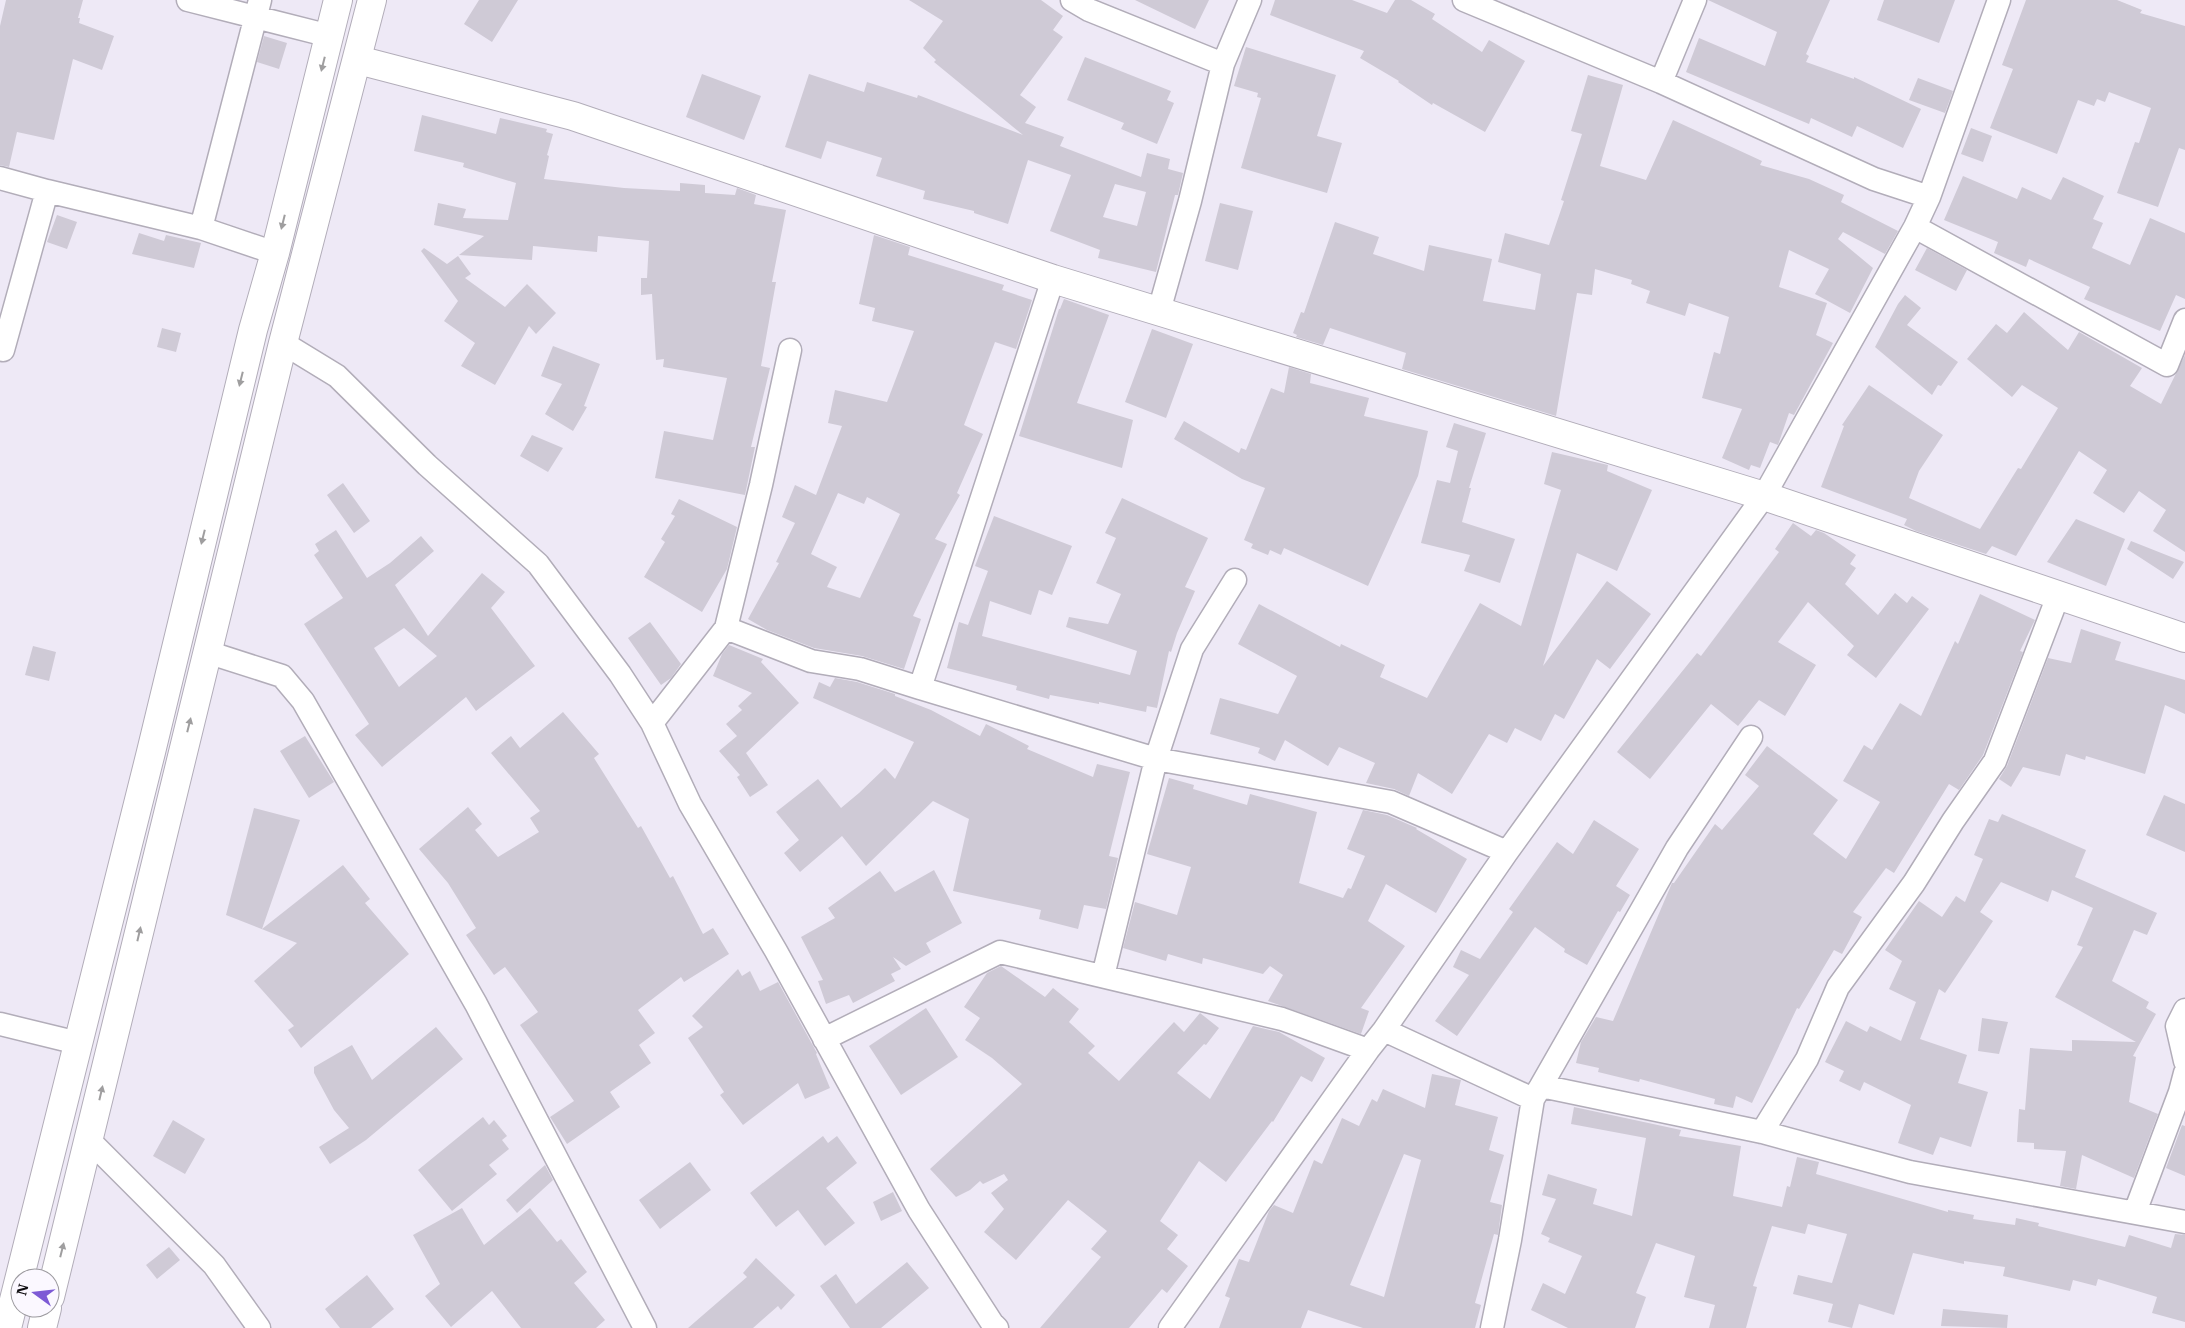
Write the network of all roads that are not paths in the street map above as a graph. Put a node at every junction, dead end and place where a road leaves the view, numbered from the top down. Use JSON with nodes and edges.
{"nodes":[{"id":1,"x":188,"y":0,"type":"edge"},
{"id":2,"x":338,"y":0,"type":"edge"},
{"id":3,"x":372,"y":0,"type":"edge"},
{"id":4,"x":1072,"y":0,"type":"edge"},
{"id":5,"x":1250,"y":0,"type":"edge"},
{"id":6,"x":1464,"y":0,"type":"edge"},
{"id":7,"x":1695,"y":0,"type":"edge"},
{"id":8,"x":1999,"y":0,"type":"edge"},
{"id":9,"x":258,"y":9,"type":"edge"},
{"id":10,"x":330,"y":36,"type":"junction"},
{"id":11,"x":358,"y":60,"type":"junction"},
{"id":12,"x":1223,"y":64,"type":"junction"},
{"id":13,"x":1660,"y":82,"type":"junction"},
{"id":14,"x":0,"y":178,"type":"edge"},
{"id":15,"x":47,"y":191,"type":"junction"},
{"id":16,"x":1929,"y":197,"type":"junction"},
{"id":17,"x":1915,"y":227,"type":"junction"},
{"id":18,"x":202,"y":228,"type":"junction"},
{"id":19,"x":275,"y":253,"type":"junction"},
{"id":20,"x":1053,"y":279,"type":"junction"},
{"id":21,"x":1159,"y":312,"type":"junction"},
{"id":22,"x":2185,"y":320,"type":"edge"},
{"id":23,"x":283,"y":343,"type":"junction"},
{"id":24,"x":3,"y":350,"type":"dead end"},
{"id":25,"x":790,"y":350,"type":"dead end"},
{"id":26,"x":1764,"y":496,"type":"junction"},
{"id":27,"x":1235,"y":580,"type":"dead end"},
{"id":28,"x":2058,"y":596,"type":"junction"},
{"id":29,"x":726,"y":628,"type":"junction"},
{"id":30,"x":2185,"y":638,"type":"edge"},
{"id":31,"x":207,"y":652,"type":"junction"},
{"id":32,"x":920,"y":688,"type":"junction"},
{"id":33,"x":652,"y":723,"type":"junction"},
{"id":34,"x":1751,"y":737,"type":"dead end"},
{"id":35,"x":151,"y":752,"type":"junction"},
{"id":36,"x":1156,"y":759,"type":"junction"},
{"id":37,"x":180,"y":760,"type":"junction"},
{"id":38,"x":1507,"y":852,"type":"junction"},
{"id":39,"x":1103,"y":976,"type":"junction"},
{"id":40,"x":2185,"y":1010,"type":"edge"},
{"id":41,"x":0,"y":1024,"type":"edge"},
{"id":42,"x":1384,"y":1030,"type":"junction"},
{"id":43,"x":824,"y":1039,"type":"junction"},
{"id":44,"x":78,"y":1043,"type":"junction"},
{"id":45,"x":1368,"y":1050,"type":"junction"},
{"id":46,"x":2185,"y":1061,"type":"edge"},
{"id":47,"x":2185,"y":1072,"type":"edge"},
{"id":48,"x":1537,"y":1093,"type":"junction"},
{"id":49,"x":1762,"y":1132,"type":"junction"},
{"id":50,"x":90,"y":1141,"type":"junction"},
{"id":51,"x":2135,"y":1212,"type":"junction"},
{"id":52,"x":2185,"y":1222,"type":"edge"},
{"id":53,"x":58,"y":1268,"type":"edge"},
{"id":54,"x":7,"y":1328,"type":"edge"},
{"id":55,"x":259,"y":1328,"type":"edge"},
{"id":56,"x":645,"y":1328,"type":"edge"},
{"id":57,"x":997,"y":1328,"type":"edge"},
{"id":58,"x":1170,"y":1328,"type":"edge"},
{"id":59,"x":1492,"y":1328,"type":"edge"}],
"edges":[{"from":1,"to":9,"type":"street"},
{"from":2,"to":10,"type":"main road"},
{"from":3,"to":11,"type":"main road"},
{"from":4,"to":12,"type":"street"},
{"from":5,"to":12,"type":"street"},
{"from":6,"to":13,"type":"street"},
{"from":7,"to":13,"type":"street"},
{"from":8,"to":16,"type":"street"},
{"from":9,"to":10,"type":"street"},
{"from":9,"to":18,"type":"street"},
{"from":10,"to":19,"type":"main road","one_way":true},
{"from":11,"to":20,"type":"main road"},
{"from":11,"to":23,"type":"main road"},
{"from":12,"to":21,"type":"street"},
{"from":13,"to":16,"type":"street"},
{"from":14,"to":15,"type":"street"},
{"from":15,"to":18,"type":"street"},
{"from":15,"to":24,"type":"street"},
{"from":16,"to":17,"type":"street"},
{"from":17,"to":22,"type":"street"},
{"from":17,"to":26,"type":"street"},
{"from":18,"to":19,"type":"street"},
{"from":19,"to":35,"type":"main road","one_way":true},
{"from":20,"to":21,"type":"main road"},
{"from":20,"to":32,"type":"street"},
{"from":21,"to":26,"type":"main road"},
{"from":23,"to":31,"type":"main road"},
{"from":23,"to":33,"type":"street"},
{"from":25,"to":29,"type":"street"},
{"from":26,"to":28,"type":"main road"},
{"from":26,"to":38,"type":"street"},
{"from":27,"to":36,"type":"street"},
{"from":28,"to":30,"type":"main road"},
{"from":28,"to":49,"type":"street"},
{"from":29,"to":32,"type":"street"},
{"from":29,"to":33,"type":"street"},
{"from":37,"to":31,"type":"main road","one_way":true},
{"from":31,"to":56,"type":"street"},
{"from":32,"to":36,"type":"street"},
{"from":33,"to":43,"type":"street"},
{"from":34,"to":48,"type":"street"},
{"from":35,"to":37,"type":"main road"},
{"from":35,"to":44,"type":"main road"},
{"from":36,"to":38,"type":"street"},
{"from":36,"to":39,"type":"street"},
{"from":50,"to":37,"type":"main road","one_way":true},
{"from":38,"to":42,"type":"street"},
{"from":39,"to":43,"type":"street"},
{"from":39,"to":45,"type":"street"},
{"from":40,"to":46,"type":"street"},
{"from":41,"to":44,"type":"street"},
{"from":42,"to":45,"type":"street"},
{"from":42,"to":48,"type":"street"},
{"from":43,"to":57,"type":"street"},
{"from":44,"to":54,"type":"main road"},
{"from":45,"to":58,"type":"street"},
{"from":47,"to":51,"type":"street"},
{"from":48,"to":49,"type":"street"},
{"from":48,"to":59,"type":"street"},
{"from":49,"to":51,"type":"street"},
{"from":53,"to":50,"type":"main road","one_way":true},
{"from":50,"to":55,"type":"street"},
{"from":51,"to":52,"type":"street"}]}
